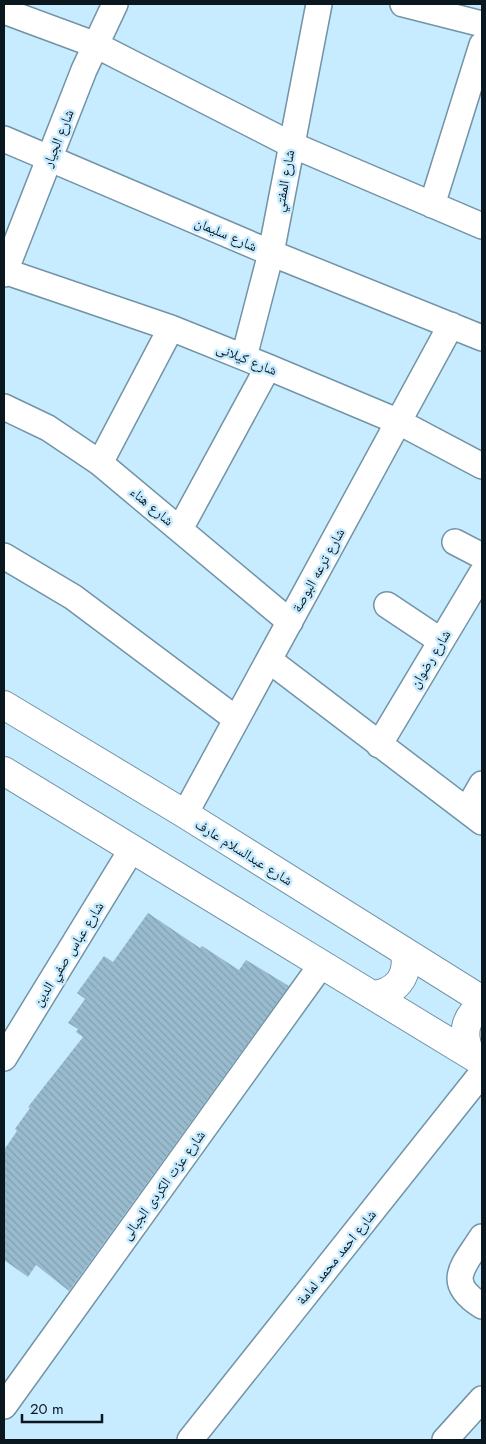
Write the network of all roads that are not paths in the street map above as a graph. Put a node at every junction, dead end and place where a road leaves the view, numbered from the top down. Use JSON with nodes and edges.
{"nodes":[{"id":1,"x":115,"y":4,"type":"edge"},
{"id":2,"x":319,"y":4,"type":"edge"},
{"id":3,"x":403,"y":4,"type":"edge"},
{"id":4,"x":4,"y":11,"type":"edge"},
{"id":5,"x":482,"y":24,"type":"edge"},
{"id":6,"x":96,"y":45,"type":"junction"},
{"id":7,"x":482,"y":45,"type":"edge"},
{"id":8,"x":4,"y":139,"type":"edge"},
{"id":9,"x":290,"y":144,"type":"junction"},
{"id":10,"x":49,"y":160,"type":"junction"},
{"id":11,"x":432,"y":205,"type":"junction"},
{"id":12,"x":482,"y":226,"type":"edge"},
{"id":13,"x":271,"y":253,"type":"junction"},
{"id":14,"x":4,"y":272,"type":"edge"},
{"id":15,"x":450,"y":325,"type":"junction"},
{"id":16,"x":171,"y":328,"type":"junction"},
{"id":17,"x":482,"y":338,"type":"edge"},
{"id":18,"x":244,"y":357,"type":"junction"},
{"id":19,"x":268,"y":367,"type":"junction"},
{"id":20,"x":4,"y":407,"type":"edge"},
{"id":21,"x":399,"y":422,"type":"junction"},
{"id":22,"x":100,"y":463,"type":"junction"},
{"id":23,"x":482,"y":466,"type":"edge"},
{"id":24,"x":180,"y":529,"type":"junction"},
{"id":25,"x":456,"y":542,"type":"dead end"},
{"id":26,"x":4,"y":556,"type":"edge"},
{"id":27,"x":482,"y":556,"type":"edge"},
{"id":28,"x":482,"y":572,"type":"edge"},
{"id":29,"x":387,"y":605,"type":"dead end"},
{"id":30,"x":290,"y":622,"type":"junction"},
{"id":31,"x":441,"y":641,"type":"junction"},
{"id":32,"x":269,"y":660,"type":"junction"},
{"id":33,"x":4,"y":705,"type":"edge"},
{"id":34,"x":236,"y":719,"type":"junction"},
{"id":35,"x":379,"y":745,"type":"junction"},
{"id":36,"x":4,"y":771,"type":"edge"},
{"id":37,"x":482,"y":784,"type":"edge"},
{"id":38,"x":185,"y":814,"type":"junction"},
{"id":39,"x":474,"y":816,"type":"edge"},
{"id":40,"x":132,"y":850,"type":"junction"},
{"id":41,"x":405,"y":953,"type":"junction"},
{"id":42,"x":322,"y":964,"type":"junction"},
{"id":43,"x":372,"y":995,"type":"junction"},
{"id":44,"x":482,"y":1000,"type":"edge"},
{"id":45,"x":482,"y":1006,"type":"edge"},
{"id":46,"x":8,"y":1042,"type":"edge"},
{"id":47,"x":479,"y":1064,"type":"edge"},
{"id":48,"x":482,"y":1237,"type":"edge"},
{"id":49,"x":482,"y":1306,"type":"edge"},
{"id":50,"x":482,"y":1399,"type":"edge"},
{"id":51,"x":4,"y":1406,"type":"edge"},
{"id":52,"x":190,"y":1440,"type":"edge"},
{"id":53,"x":445,"y":1440,"type":"edge"}],
"edges":[{"from":1,"to":6,"type":"street","name":"شارع الجيار"},
{"from":2,"to":9,"type":"street","name":"شارع المفتي"},
{"from":3,"to":5,"type":"street"},
{"from":4,"to":6,"type":"street"},
{"from":6,"to":9,"type":"street"},
{"from":6,"to":10,"type":"street","name":"شارع الجيار"},
{"from":7,"to":11,"type":"street"},
{"from":8,"to":10,"type":"street","name":"شارع سليمان"},
{"from":9,"to":11,"type":"street"},
{"from":9,"to":13,"type":"street","name":"شارع المفتي"},
{"from":10,"to":13,"type":"street","name":"شارع سليمان"},
{"from":10,"to":14,"type":"street","name":"شارع الجيار"},
{"from":11,"to":12,"type":"street"},
{"from":13,"to":15,"type":"street","name":"شارع سليمان"},
{"from":13,"to":18,"type":"street","name":"شارع المفتي"},
{"from":14,"to":16,"type":"street","name":"شارع كيلانى"},
{"from":15,"to":17,"type":"street","name":"شارع سليمان"},
{"from":15,"to":21,"type":"street","name":"شارع ترعه البوصة"},
{"from":16,"to":18,"type":"street","name":"شارع كيلانى"},
{"from":16,"to":22,"type":"street"},
{"from":18,"to":19,"type":"street","name":"شارع كيلانى"},
{"from":19,"to":21,"type":"street","name":"شارع كيلانى"},
{"from":19,"to":24,"type":"street"},
{"from":20,"to":22,"type":"street","name":"شارع هناء"},
{"from":21,"to":23,"type":"street","name":"شارع كيلانى"},
{"from":21,"to":30,"type":"street","name":"شارع ترعه البوصة"},
{"from":22,"to":24,"type":"street","name":"شارع هناء"},
{"from":24,"to":30,"type":"street","name":"شارع هناء"},
{"from":25,"to":27,"type":"street"},
{"from":26,"to":34,"type":"street"},
{"from":28,"to":31,"type":"street","name":"شارع رضوان"},
{"from":29,"to":31,"type":"street"},
{"from":30,"to":32,"type":"street","name":"شارع ترعه البوصة"},
{"from":31,"to":35,"type":"street","name":"شارع رضوان"},
{"from":32,"to":34,"type":"street","name":"شارع ترعه البوصة"},
{"from":32,"to":35,"type":"street"},
{"from":33,"to":38,"type":"main road","name":"شارع عبدالسلام عارف"},
{"from":34,"to":38,"type":"street","name":"شارع ترعه البوصة"},
{"from":35,"to":39,"type":"street"},
{"from":36,"to":40,"type":"main road"},
{"from":37,"to":39,"type":"street"},
{"from":38,"to":41,"type":"main road","name":"شارع عبدالسلام عارف"},
{"from":40,"to":42,"type":"main road"},
{"from":40,"to":46,"type":"street","name":"شارع عباس صفي الدين"},
{"from":41,"to":43,"type":"main road"},
{"from":41,"to":44,"type":"main road","name":"شارع عبدالسلام عارف"},
{"from":42,"to":43,"type":"main road"},
{"from":42,"to":51,"type":"street","name":"شارع عزت الكردى الجبالى"},
{"from":43,"to":47,"type":"main road"},
{"from":45,"to":47,"type":"main road"},
{"from":47,"to":52,"type":"street","name":"شارع احمد محمد لمامة"},
{"from":48,"to":49,"type":"street"},
{"from":50,"to":53,"type":"street"}]}
